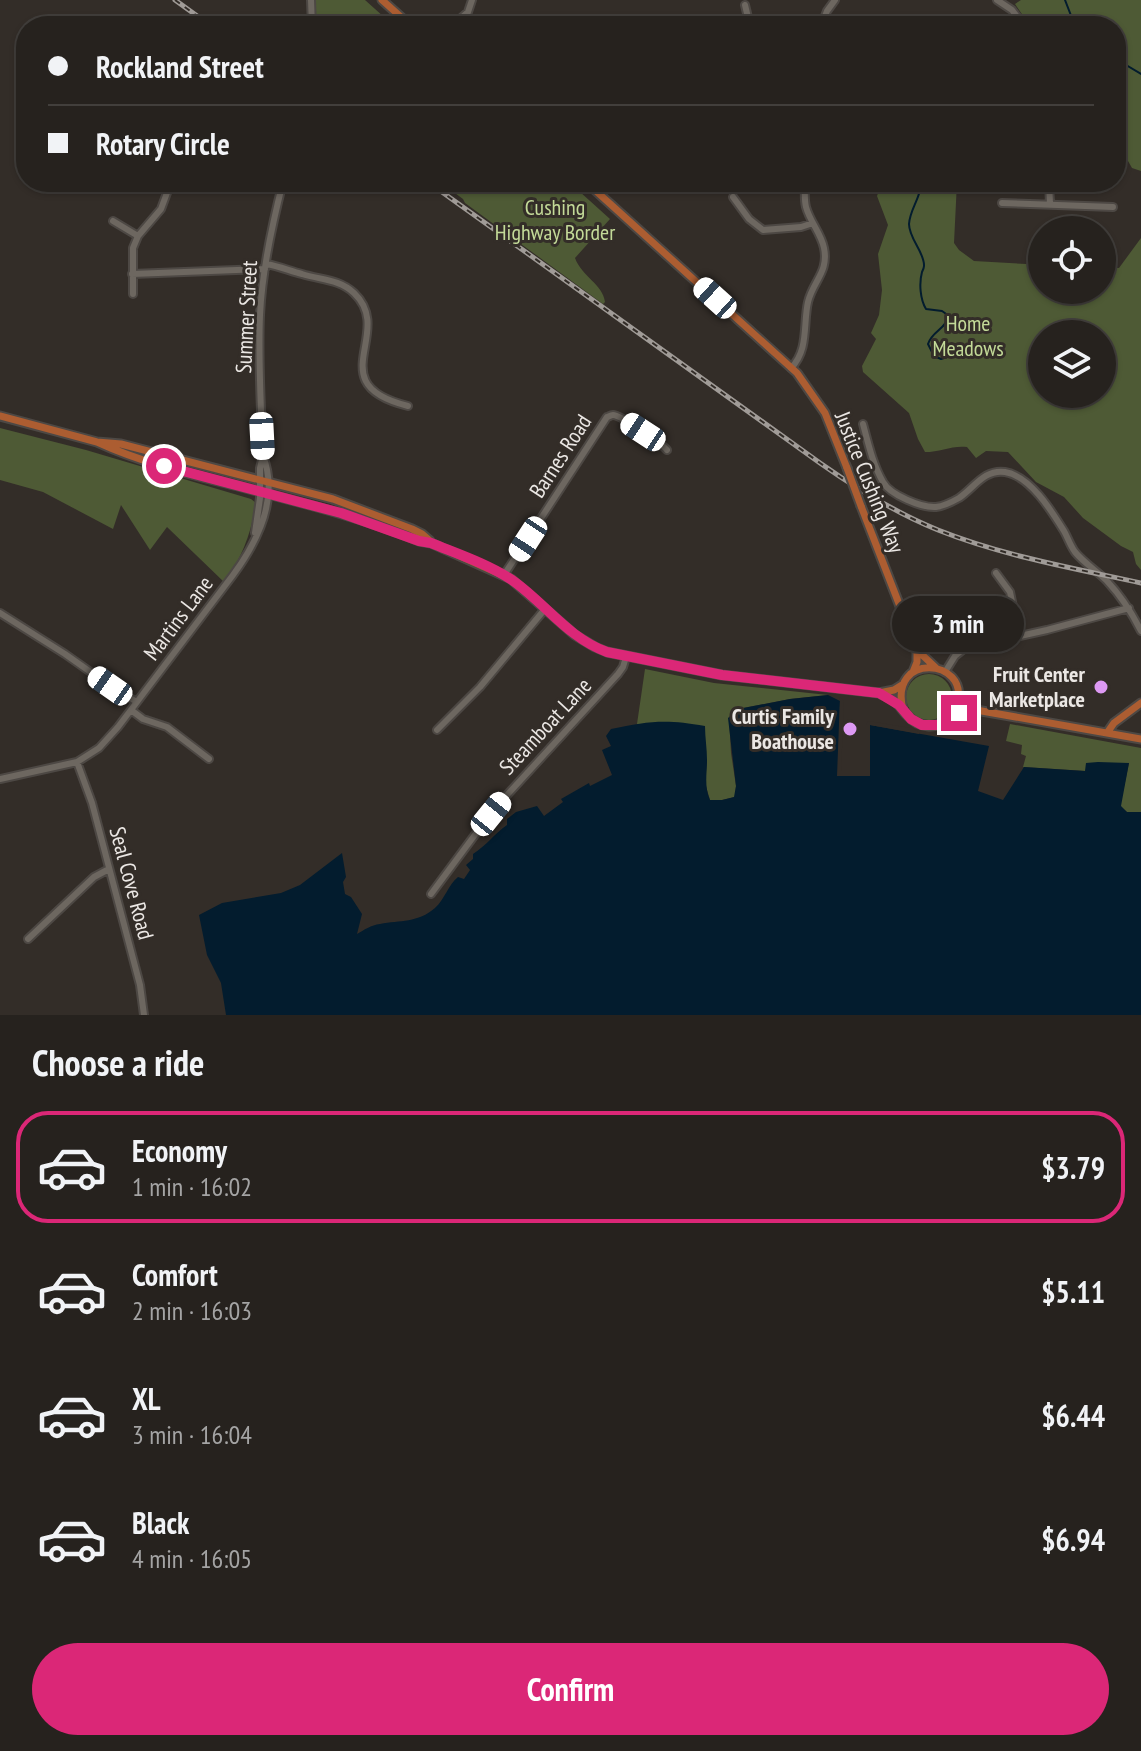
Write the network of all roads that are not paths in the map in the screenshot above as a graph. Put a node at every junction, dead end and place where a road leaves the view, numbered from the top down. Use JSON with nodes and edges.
{"nodes":[{"id":1,"x":382,"y":0,"type":"edge"},
{"id":2,"x":997,"y":0,"type":"edge"},
{"id":3,"x":745,"y":5,"type":"dead end"},
{"id":4,"x":400,"y":16,"type":"edge"},
{"id":5,"x":748,"y":16,"type":"edge"},
{"id":6,"x":1016,"y":16,"type":"edge"},
{"id":7,"x":167,"y":192,"type":"edge"},
{"id":8,"x":281,"y":192,"type":"edge"},
{"id":9,"x":597,"y":192,"type":"edge"},
{"id":10,"x":805,"y":192,"type":"edge"},
{"id":11,"x":1049,"y":192,"type":"edge"},
{"id":12,"x":733,"y":197,"type":"dead end"},
{"id":13,"x":1002,"y":203,"type":"dead end"},
{"id":14,"x":1050,"y":204,"type":"junction"},
{"id":15,"x":1113,"y":207,"type":"dead end"},
{"id":16,"x":113,"y":221,"type":"dead end"},
{"id":17,"x":813,"y":223,"type":"junction"},
{"id":18,"x":138,"y":236,"type":"junction"},
{"id":19,"x":266,"y":266,"type":"junction"},
{"id":20,"x":132,"y":274,"type":"junction"},
{"id":21,"x":133,"y":294,"type":"dead end"},
{"id":22,"x":791,"y":368,"type":"junction"},
{"id":23,"x":408,"y":406,"type":"dead end"},
{"id":24,"x":0,"y":416,"type":"edge"},
{"id":25,"x":863,"y":424,"type":"dead end"},
{"id":26,"x":97,"y":442,"type":"junction"},
{"id":27,"x":667,"y":450,"type":"dead end"},
{"id":28,"x":263,"y":456,"type":"junction"},
{"id":29,"x":260,"y":480,"type":"junction"},
{"id":30,"x":269,"y":482,"type":"junction"},
{"id":31,"x":260,"y":492,"type":"junction"},
{"id":32,"x":269,"y":494,"type":"junction"},
{"id":33,"x":255,"y":536,"type":"junction"},
{"id":34,"x":431,"y":543,"type":"junction"},
{"id":35,"x":996,"y":573,"type":"dead end"},
{"id":36,"x":504,"y":575,"type":"junction"},
{"id":37,"x":1129,"y":608,"type":"junction"},
{"id":38,"x":545,"y":609,"type":"junction"},
{"id":39,"x":0,"y":613,"type":"edge"},
{"id":40,"x":1141,"y":631,"type":"edge"},
{"id":41,"x":1019,"y":636,"type":"junction"},
{"id":42,"x":917,"y":650,"type":"junction"},
{"id":43,"x":626,"y":657,"type":"junction"},
{"id":44,"x":936,"y":668,"type":"junction"},
{"id":45,"x":913,"y":672,"type":"junction"},
{"id":46,"x":945,"y":672,"type":"junction"},
{"id":47,"x":902,"y":685,"type":"junction"},
{"id":48,"x":879,"y":693,"type":"junction"},
{"id":49,"x":959,"y":694,"type":"junction"},
{"id":50,"x":137,"y":702,"type":"junction"},
{"id":51,"x":1141,"y":703,"type":"edge"},
{"id":52,"x":131,"y":710,"type":"junction"},
{"id":53,"x":903,"y":710,"type":"junction"},
{"id":54,"x":976,"y":710,"type":"junction"},
{"id":55,"x":950,"y":717,"type":"junction"},
{"id":56,"x":437,"y":730,"type":"dead end"},
{"id":57,"x":1107,"y":733,"type":"junction"},
{"id":58,"x":1141,"y":739,"type":"edge"},
{"id":59,"x":209,"y":759,"type":"dead end"},
{"id":60,"x":77,"y":762,"type":"junction"},
{"id":61,"x":0,"y":779,"type":"edge"},
{"id":62,"x":109,"y":869,"type":"junction"},
{"id":63,"x":431,"y":894,"type":"dead end"},
{"id":64,"x":28,"y":939,"type":"dead end"},
{"id":65,"x":144,"y":1015,"type":"edge"}],
"edges":[{"from":1,"to":4,"type":"main road"},
{"from":2,"to":6,"type":"street"},
{"from":3,"to":5,"type":"street"},
{"from":7,"to":18,"type":"street"},
{"from":8,"to":19,"type":"street","name":"Summer Street"},
{"from":9,"to":22,"type":"main road","name":"Justice Cushing Way"},
{"from":10,"to":17,"type":"street"},
{"from":11,"to":14,"type":"street"},
{"from":12,"to":17,"type":"street"},
{"from":13,"to":14,"type":"street"},
{"from":14,"to":15,"type":"street"},
{"from":16,"to":18,"type":"street"},
{"from":17,"to":22,"type":"street"},
{"from":18,"to":20,"type":"street"},
{"from":19,"to":20,"type":"street"},
{"from":19,"to":23,"type":"street"},
{"from":19,"to":28,"type":"street","name":"Summer Street"},
{"from":20,"to":21,"type":"street"},
{"from":22,"to":42,"type":"main road","name":"Justice Cushing Way","bridge":true},
{"from":24,"to":26,"type":"main road"},
{"from":25,"to":37,"type":"street"},
{"from":26,"to":29,"type":"main road"},
{"from":26,"to":31,"type":"main road"},
{"from":27,"to":36,"type":"street","name":"Barnes Road"},
{"from":28,"to":29,"type":"street","name":"Summer Street"},
{"from":28,"to":30,"type":"street","name":"Summer Street"},
{"from":29,"to":30,"type":"main road"},
{"from":29,"to":31,"type":"street","name":"Summer Street"},
{"from":30,"to":32,"type":"street","name":"Summer Street"},
{"from":30,"to":34,"type":"main road"},
{"from":31,"to":32,"type":"main road"},
{"from":31,"to":33,"type":"street","name":"Martins Lane"},
{"from":32,"to":33,"type":"street","name":"Martins Lane"},
{"from":32,"to":34,"type":"main road"},
{"from":33,"to":50,"type":"street","name":"Martins Lane"},
{"from":34,"to":36,"type":"main road"},
{"from":35,"to":41,"type":"street"},
{"from":36,"to":38,"type":"main road"},
{"from":37,"to":40,"type":"street"},
{"from":37,"to":41,"type":"street"},
{"from":38,"to":43,"type":"main road"},
{"from":38,"to":56,"type":"street"},
{"from":39,"to":50,"type":"street"},
{"from":41,"to":46,"type":"street"},
{"from":42,"to":44,"type":"main road","name":"Justice Cushing Way"},
{"from":42,"to":45,"type":"main road"},
{"from":43,"to":48,"type":"main road"},
{"from":43,"to":63,"type":"street","name":"Steamboat Lane"},
{"from":44,"to":45,"type":"main road"},
{"from":44,"to":46,"type":"main road"},
{"from":45,"to":47,"type":"main road"},
{"from":46,"to":49,"type":"main road"},
{"from":47,"to":48,"type":"main road"},
{"from":47,"to":53,"type":"main road"},
{"from":48,"to":53,"type":"main road"},
{"from":49,"to":54,"type":"main road"},
{"from":49,"to":55,"type":"main road"},
{"from":50,"to":52,"type":"street","name":"Martins Lane"},
{"from":51,"to":57,"type":"main road"},
{"from":52,"to":59,"type":"street"},
{"from":52,"to":60,"type":"street","name":"Martins Lane"},
{"from":53,"to":55,"type":"main road"},
{"from":54,"to":55,"type":"main road"},
{"from":54,"to":57,"type":"main road"},
{"from":57,"to":58,"type":"main road"},
{"from":60,"to":61,"type":"street","name":"Martins Lane"},
{"from":60,"to":62,"type":"street","name":"Seal Cove Road"},
{"from":62,"to":64,"type":"street"},
{"from":62,"to":65,"type":"street","name":"Seal Cove Road"}]}
